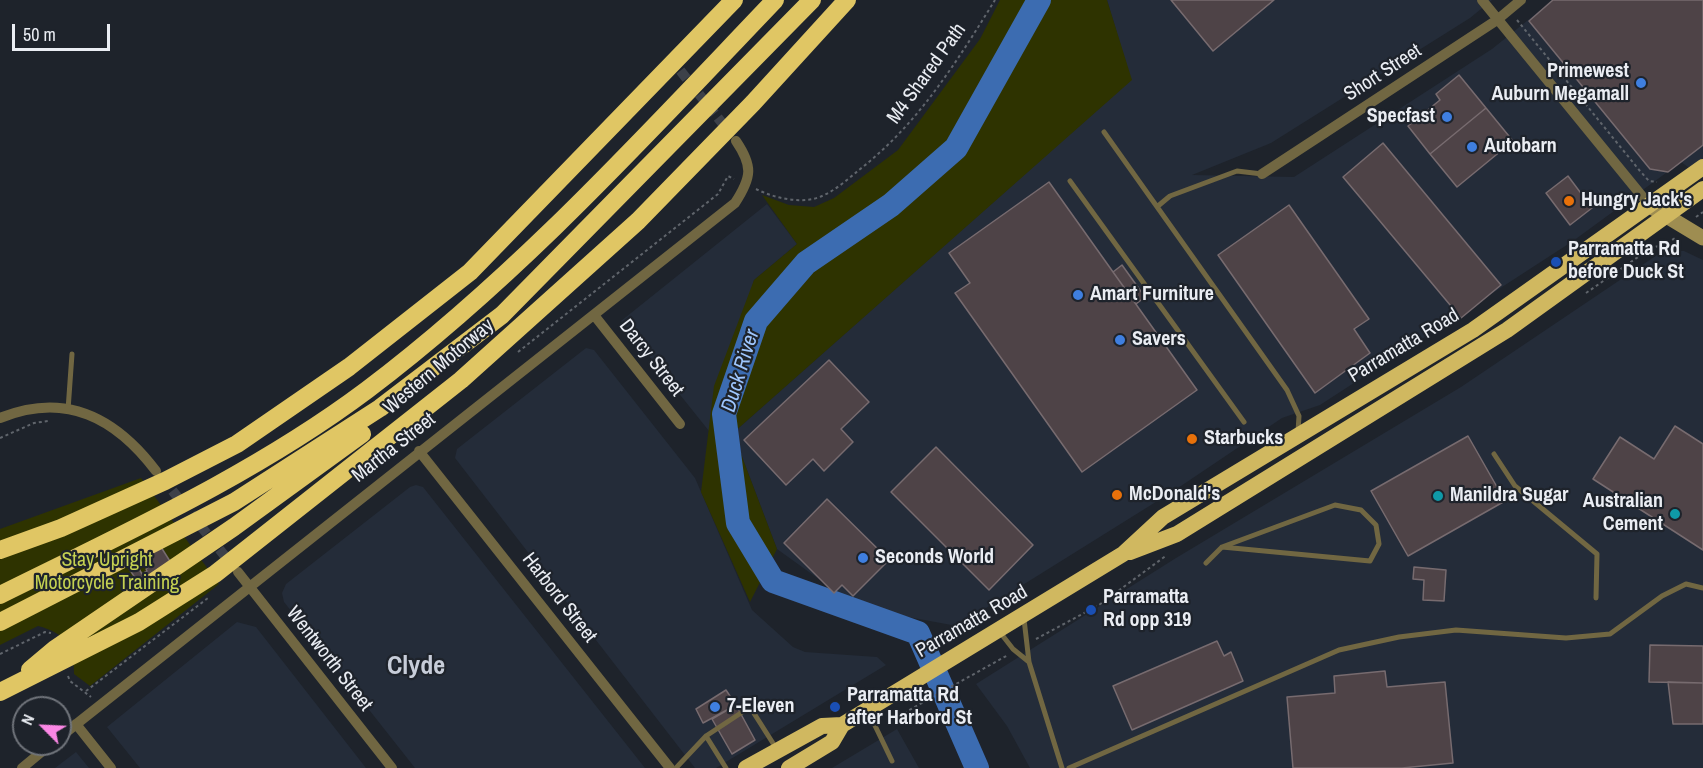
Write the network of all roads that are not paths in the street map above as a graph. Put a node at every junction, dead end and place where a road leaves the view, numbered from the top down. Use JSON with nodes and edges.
{"nodes":[{"id":1,"x":734,"y":0,"type":"edge"},
{"id":2,"x":775,"y":0,"type":"edge"},
{"id":3,"x":812,"y":0,"type":"edge"},
{"id":4,"x":847,"y":0,"type":"edge"},
{"id":5,"x":1482,"y":0,"type":"edge"},
{"id":6,"x":1521,"y":0,"type":"edge"},
{"id":7,"x":1497,"y":20,"type":"junction"},
{"id":8,"x":1104,"y":132,"type":"dead end"},
{"id":9,"x":736,"y":141,"type":"tunnel mouth"},
{"id":10,"x":1703,"y":167,"type":"edge"},
{"id":11,"x":1262,"y":174,"type":"joint"},
{"id":12,"x":1070,"y":180,"type":"dead end"},
{"id":13,"x":1703,"y":189,"type":"edge"},
{"id":14,"x":1158,"y":206,"type":"junction"},
{"id":15,"x":1650,"y":206,"type":"junction"},
{"id":16,"x":1665,"y":216,"type":"junction"},
{"id":17,"x":1703,"y":238,"type":"edge"},
{"id":18,"x":502,"y":315,"type":"junction"},
{"id":19,"x":594,"y":315,"type":"junction"},
{"id":20,"x":72,"y":354,"type":"dead end"},
{"id":21,"x":68,"y":410,"type":"junction"},
{"id":22,"x":0,"y":418,"type":"edge"},
{"id":23,"x":1244,"y":422,"type":"dead end"},
{"id":24,"x":680,"y":424,"type":"dead end"},
{"id":25,"x":1298,"y":434,"type":"junction"},
{"id":26,"x":419,"y":451,"type":"junction"},
{"id":27,"x":1494,"y":454,"type":"dead end"},
{"id":28,"x":156,"y":471,"type":"tunnel mouth"},
{"id":29,"x":1222,"y":547,"type":"junction"},
{"id":30,"x":0,"y":550,"type":"edge"},
{"id":31,"x":1123,"y":554,"type":"junction"},
{"id":32,"x":1206,"y":563,"type":"dead end"},
{"id":33,"x":238,"y":572,"type":"tunnel mouth"},
{"id":34,"x":249,"y":587,"type":"junction"},
{"id":35,"x":1703,"y":588,"type":"edge"},
{"id":36,"x":0,"y":595,"type":"edge"},
{"id":37,"x":1596,"y":598,"type":"dead end"},
{"id":38,"x":1023,"y":616,"type":"junction"},
{"id":39,"x":0,"y":622,"type":"edge"},
{"id":40,"x":998,"y":631,"type":"junction"},
{"id":41,"x":1029,"y":662,"type":"junction"},
{"id":42,"x":0,"y":692,"type":"edge"},
{"id":43,"x":0,"y":699,"type":"edge"},
{"id":44,"x":867,"y":710,"type":"junction"},
{"id":45,"x":76,"y":724,"type":"junction"},
{"id":46,"x":843,"y":725,"type":"junction"},
{"id":47,"x":72,"y":727,"type":"edge"},
{"id":48,"x":706,"y":736,"type":"junction"},
{"id":49,"x":777,"y":750,"type":"junction"},
{"id":50,"x":36,"y":756,"type":"edge"},
{"id":51,"x":892,"y":761,"type":"dead end"},
{"id":52,"x":22,"y":768,"type":"edge"},
{"id":53,"x":111,"y":768,"type":"edge"},
{"id":54,"x":392,"y":768,"type":"edge"},
{"id":55,"x":670,"y":768,"type":"edge"},
{"id":56,"x":676,"y":768,"type":"edge"},
{"id":57,"x":726,"y":768,"type":"edge"},
{"id":58,"x":746,"y":768,"type":"edge"},
{"id":59,"x":789,"y":768,"type":"edge"},
{"id":60,"x":1062,"y":768,"type":"edge"},
{"id":61,"x":1069,"y":768,"type":"edge"}],
"edges":[{"from":1,"to":30,"type":"highway"},
{"from":2,"to":36,"type":"highway","name":"Western Motorway"},
{"from":3,"to":18,"type":"highway","name":"Western Motorway"},
{"from":4,"to":42,"type":"highway","name":"Western Motorway"},
{"from":5,"to":7,"type":"street"},
{"from":6,"to":7,"type":"street","name":"Short Street"},
{"from":7,"to":11,"type":"street","name":"Short Street"},
{"from":7,"to":15,"type":"street"},
{"from":8,"to":14,"type":"lane"},
{"from":9,"to":19,"type":"street","name":"Martha Street"},
{"from":10,"to":15,"type":"highway","name":"Parramatta Road"},
{"from":11,"to":14,"type":"lane"},
{"from":12,"to":23,"type":"lane"},
{"from":13,"to":16,"type":"highway","name":"Parramatta Road"},
{"from":14,"to":25,"type":"lane"},
{"from":15,"to":16,"type":"main road"},
{"from":15,"to":25,"type":"highway","name":"Parramatta Road"},
{"from":16,"to":17,"type":"main road"},
{"from":16,"to":31,"type":"highway","name":"Parramatta Road"},
{"from":18,"to":39,"type":"highway","name":"Western Motorway"},
{"from":18,"to":43,"type":"highway"},
{"from":19,"to":24,"type":"street","name":"Darcy Street"},
{"from":19,"to":26,"type":"street","name":"Martha Street"},
{"from":20,"to":21,"type":"lane"},
{"from":21,"to":22,"type":"street"},
{"from":21,"to":28,"type":"street"},
{"from":25,"to":31,"type":"highway","name":"Parramatta Road"},
{"from":26,"to":34,"type":"street","name":"Martha Street"},
{"from":26,"to":55,"type":"street","name":"Harbord Street"},
{"from":27,"to":37,"type":"lane"},
{"from":29,"to":29,"type":"lane"},
{"from":29,"to":32,"type":"lane"},
{"from":31,"to":38,"type":"highway","name":"Parramatta Road"},
{"from":33,"to":34,"type":"street","name":"Wentworth Street"},
{"from":34,"to":45,"type":"street","name":"Martha Street"},
{"from":34,"to":54,"type":"street","name":"Wentworth Street"},
{"from":35,"to":61,"type":"lane"},
{"from":38,"to":40,"type":"highway","name":"Parramatta Road"},
{"from":38,"to":41,"type":"lane"},
{"from":40,"to":41,"type":"lane"},
{"from":40,"to":44,"type":"highway","name":"Parramatta Road"},
{"from":41,"to":60,"type":"lane"},
{"from":44,"to":46,"type":"highway","name":"Parramatta Road"},
{"from":44,"to":51,"type":"lane"},
{"from":45,"to":47,"type":"street","name":"Martha Street"},
{"from":45,"to":53,"type":"street"},
{"from":46,"to":49,"type":"highway","name":"Parramatta Road"},
{"from":46,"to":59,"type":"highway","name":"Parramatta Road"},
{"from":48,"to":49,"type":"lane"},
{"from":48,"to":56,"type":"lane"},
{"from":48,"to":57,"type":"lane"},
{"from":49,"to":58,"type":"highway","name":"Parramatta Road"},
{"from":50,"to":52,"type":"street"}]}
